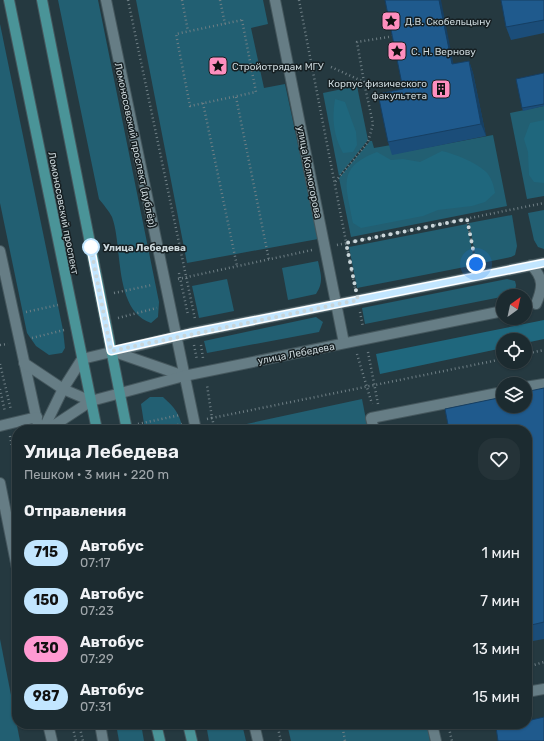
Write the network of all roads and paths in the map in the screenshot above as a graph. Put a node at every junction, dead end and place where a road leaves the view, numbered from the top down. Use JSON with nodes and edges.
{"nodes":[{"id":1,"x":9,"y":0,"type":"edge"},
{"id":2,"x":42,"y":0,"type":"edge"},
{"id":3,"x":106,"y":0,"type":"edge"},
{"id":4,"x":128,"y":0,"type":"edge"},
{"id":5,"x":182,"y":0,"type":"edge"},
{"id":6,"x":220,"y":0,"type":"edge"},
{"id":7,"x":275,"y":0,"type":"edge"},
{"id":8,"x":298,"y":0,"type":"edge"},
{"id":9,"x":225,"y":24,"type":"junction"},
{"id":10,"x":188,"y":31,"type":"junction"},
{"id":11,"x":395,"y":36,"type":"edge"},
{"id":12,"x":331,"y":67,"type":"dead end"},
{"id":13,"x":364,"y":82,"type":"junction"},
{"id":14,"x":236,"y":96,"type":"junction"},
{"id":15,"x":203,"y":103,"type":"junction"},
{"id":16,"x":334,"y":183,"type":"junction"},
{"id":17,"x":544,"y":203,"type":"edge"},
{"id":18,"x":467,"y":219,"type":"junction"},
{"id":19,"x":346,"y":243,"type":"junction"},
{"id":20,"x":0,"y":250,"type":"edge"},
{"id":21,"x":269,"y":260,"type":"dead end"},
{"id":22,"x":544,"y":263,"type":"edge"},
{"id":23,"x":476,"y":264,"type":"dead end"},
{"id":24,"x":531,"y":265,"type":"junction"},
{"id":25,"x":237,"y":266,"type":"dead end"},
{"id":26,"x":358,"y":300,"type":"junction"},
{"id":27,"x":540,"y":303,"type":"edge"},
{"id":28,"x":337,"y":304,"type":"junction"},
{"id":29,"x":496,"y":311,"type":"edge"},
{"id":30,"x":198,"y":332,"type":"junction"},
{"id":31,"x":176,"y":336,"type":"junction"},
{"id":32,"x":365,"y":339,"type":"junction"},
{"id":33,"x":344,"y":343,"type":"junction"},
{"id":34,"x":544,"y":350,"type":"edge"},
{"id":35,"x":111,"y":351,"type":"junction"},
{"id":36,"x":532,"y":353,"type":"edge"},
{"id":37,"x":82,"y":359,"type":"junction"},
{"id":38,"x":496,"y":360,"type":"edge"},
{"id":39,"x":24,"y":363,"type":"junction"},
{"id":40,"x":0,"y":364,"type":"edge"},
{"id":41,"x":205,"y":372,"type":"junction"},
{"id":42,"x":184,"y":376,"type":"junction"},
{"id":43,"x":544,"y":384,"type":"edge"},
{"id":44,"x":374,"y":385,"type":"junction"},
{"id":45,"x":532,"y":387,"type":"edge"},
{"id":46,"x":63,"y":389,"type":"junction"},
{"id":47,"x":119,"y":393,"type":"junction"},
{"id":48,"x":496,"y":393,"type":"edge"},
{"id":49,"x":91,"y":401,"type":"junction"},
{"id":50,"x":192,"y":412,"type":"junction"},
{"id":51,"x":37,"y":417,"type":"junction"},
{"id":52,"x":376,"y":417,"type":"junction"},
{"id":53,"x":212,"y":418,"type":"junction"},
{"id":54,"x":14,"y":422,"type":"junction"},
{"id":55,"x":14,"y":425,"type":"edge"},
{"id":56,"x":38,"y":425,"type":"edge"},
{"id":57,"x":45,"y":425,"type":"edge"},
{"id":58,"x":55,"y":425,"type":"edge"},
{"id":59,"x":96,"y":425,"type":"edge"},
{"id":60,"x":126,"y":425,"type":"edge"},
{"id":61,"x":139,"y":425,"type":"edge"},
{"id":62,"x":195,"y":425,"type":"edge"},
{"id":63,"x":214,"y":425,"type":"edge"},
{"id":64,"x":375,"y":425,"type":"edge"},
{"id":65,"x":0,"y":426,"type":"edge"},
{"id":66,"x":0,"y":483,"type":"edge"},
{"id":67,"x":12,"y":543,"type":"edge"},
{"id":68,"x":544,"y":662,"type":"edge"},
{"id":69,"x":532,"y":666,"type":"edge"},
{"id":70,"x":544,"y":689,"type":"edge"},
{"id":71,"x":532,"y":691,"type":"edge"},
{"id":72,"x":49,"y":729,"type":"edge"},
{"id":73,"x":73,"y":729,"type":"edge"},
{"id":74,"x":80,"y":729,"type":"edge"},
{"id":75,"x":101,"y":729,"type":"edge"},
{"id":76,"x":157,"y":729,"type":"edge"},
{"id":77,"x":189,"y":729,"type":"edge"},
{"id":78,"x":255,"y":729,"type":"edge"},
{"id":79,"x":278,"y":729,"type":"edge"},
{"id":80,"x":343,"y":729,"type":"edge"},
{"id":81,"x":433,"y":729,"type":"edge"},
{"id":82,"x":449,"y":729,"type":"edge"},
{"id":83,"x":52,"y":741,"type":"edge"},
{"id":84,"x":76,"y":741,"type":"edge"},
{"id":85,"x":82,"y":741,"type":"edge"},
{"id":86,"x":103,"y":741,"type":"edge"},
{"id":87,"x":160,"y":741,"type":"edge"},
{"id":88,"x":192,"y":741,"type":"edge"},
{"id":89,"x":258,"y":741,"type":"edge"},
{"id":90,"x":281,"y":741,"type":"edge"},
{"id":91,"x":345,"y":741,"type":"edge"},
{"id":92,"x":436,"y":741,"type":"edge"},
{"id":93,"x":452,"y":741,"type":"edge"}],
"edges":[{"from":1,"to":37,"type":"main road","name":"Ломоносовский проспект"},
{"from":2,"to":35,"type":"main road","name":"Ломоносовский проспект"},
{"from":3,"to":31,"type":"street","name":"Ломоносовский проспект (дублёр)"},
{"from":4,"to":30,"type":"path"},
{"from":5,"to":10,"type":"path"},
{"from":6,"to":9,"type":"path"},
{"from":7,"to":28,"type":"street","name":"улица Колмогорова"},
{"from":8,"to":16,"type":"path"},
{"from":9,"to":10,"type":"path"},
{"from":9,"to":14,"type":"path"},
{"from":10,"to":15,"type":"path"},
{"from":11,"to":13,"type":"path"},
{"from":12,"to":13,"type":"path"},
{"from":13,"to":16,"type":"path"},
{"from":14,"to":15,"type":"path"},
{"from":14,"to":21,"type":"path"},
{"from":15,"to":25,"type":"path"},
{"from":16,"to":19,"type":"path"},
{"from":17,"to":18,"type":"path"},
{"from":18,"to":19,"type":"path"},
{"from":18,"to":23,"type":"path"},
{"from":19,"to":26,"type":"path"},
{"from":20,"to":39,"type":"street"},
{"from":22,"to":24,"type":"street"},
{"from":24,"to":26,"type":"street"},
{"from":24,"to":27,"type":"street"},
{"from":26,"to":28,"type":"street"},
{"from":26,"to":32,"type":"path"},
{"from":28,"to":30,"type":"street"},
{"from":28,"to":33,"type":"street","name":"улица Колмогорова"},
{"from":29,"to":32,"type":"street","name":"улица Лебедева"},
{"from":30,"to":31,"type":"street"},
{"from":30,"to":41,"type":"path"},
{"from":31,"to":35,"type":"street"},
{"from":31,"to":42,"type":"street","name":"Ломоносовский проспект (дублёр)"},
{"from":32,"to":33,"type":"street","name":"улица Лебедева"},
{"from":32,"to":44,"type":"path"},
{"from":33,"to":41,"type":"street","name":"улица Лебедева"},
{"from":34,"to":36,"type":"path"},
{"from":35,"to":37,"type":"street"},
{"from":35,"to":42,"type":"street"},
{"from":35,"to":47,"type":"main road","name":"Ломоносовский проспект"},
{"from":37,"to":46,"type":"street"},
{"from":37,"to":49,"type":"main road","name":"Ломоносовский проспект"},
{"from":38,"to":44,"type":"path"},
{"from":39,"to":46,"type":"street"},
{"from":39,"to":51,"type":"street"},
{"from":40,"to":54,"type":"path"},
{"from":41,"to":42,"type":"street","name":"улица Лебедева"},
{"from":41,"to":53,"type":"path"},
{"from":42,"to":47,"type":"street","name":"улица Лебедева"},
{"from":42,"to":50,"type":"street","name":"Ломоносовский проспект (дублёр)"},
{"from":43,"to":45,"type":"street"},
{"from":44,"to":52,"type":"path"},
{"from":44,"to":53,"type":"path"},
{"from":46,"to":49,"type":"street"},
{"from":46,"to":57,"type":"street"},
{"from":47,"to":49,"type":"street","name":"улица Лебедева"},
{"from":47,"to":60,"type":"main road","name":"Ломоносовский проспект"},
{"from":48,"to":52,"type":"street"},
{"from":49,"to":58,"type":"street","name":"улица Лебедева"},
{"from":49,"to":59,"type":"main road","name":"Ломоносовский проспект"},
{"from":50,"to":61,"type":"path"},
{"from":50,"to":62,"type":"street","name":"Ломоносовский проспект (дублёр)"},
{"from":51,"to":54,"type":"street"},
{"from":51,"to":56,"type":"street"},
{"from":52,"to":64,"type":"street"},
{"from":53,"to":63,"type":"path"},
{"from":54,"to":55,"type":"path"},
{"from":54,"to":65,"type":"street"},
{"from":66,"to":67,"type":"street"},
{"from":68,"to":69,"type":"path"},
{"from":70,"to":71,"type":"street"},
{"from":72,"to":83,"type":"street"},
{"from":73,"to":84,"type":"path"},
{"from":74,"to":85,"type":"path"},
{"from":75,"to":86,"type":"street"},
{"from":76,"to":87,"type":"main road"},
{"from":77,"to":88,"type":"main road"},
{"from":78,"to":89,"type":"street"},
{"from":79,"to":90,"type":"path"},
{"from":80,"to":91,"type":"path"},
{"from":81,"to":92,"type":"street"},
{"from":82,"to":93,"type":"path"}]}
